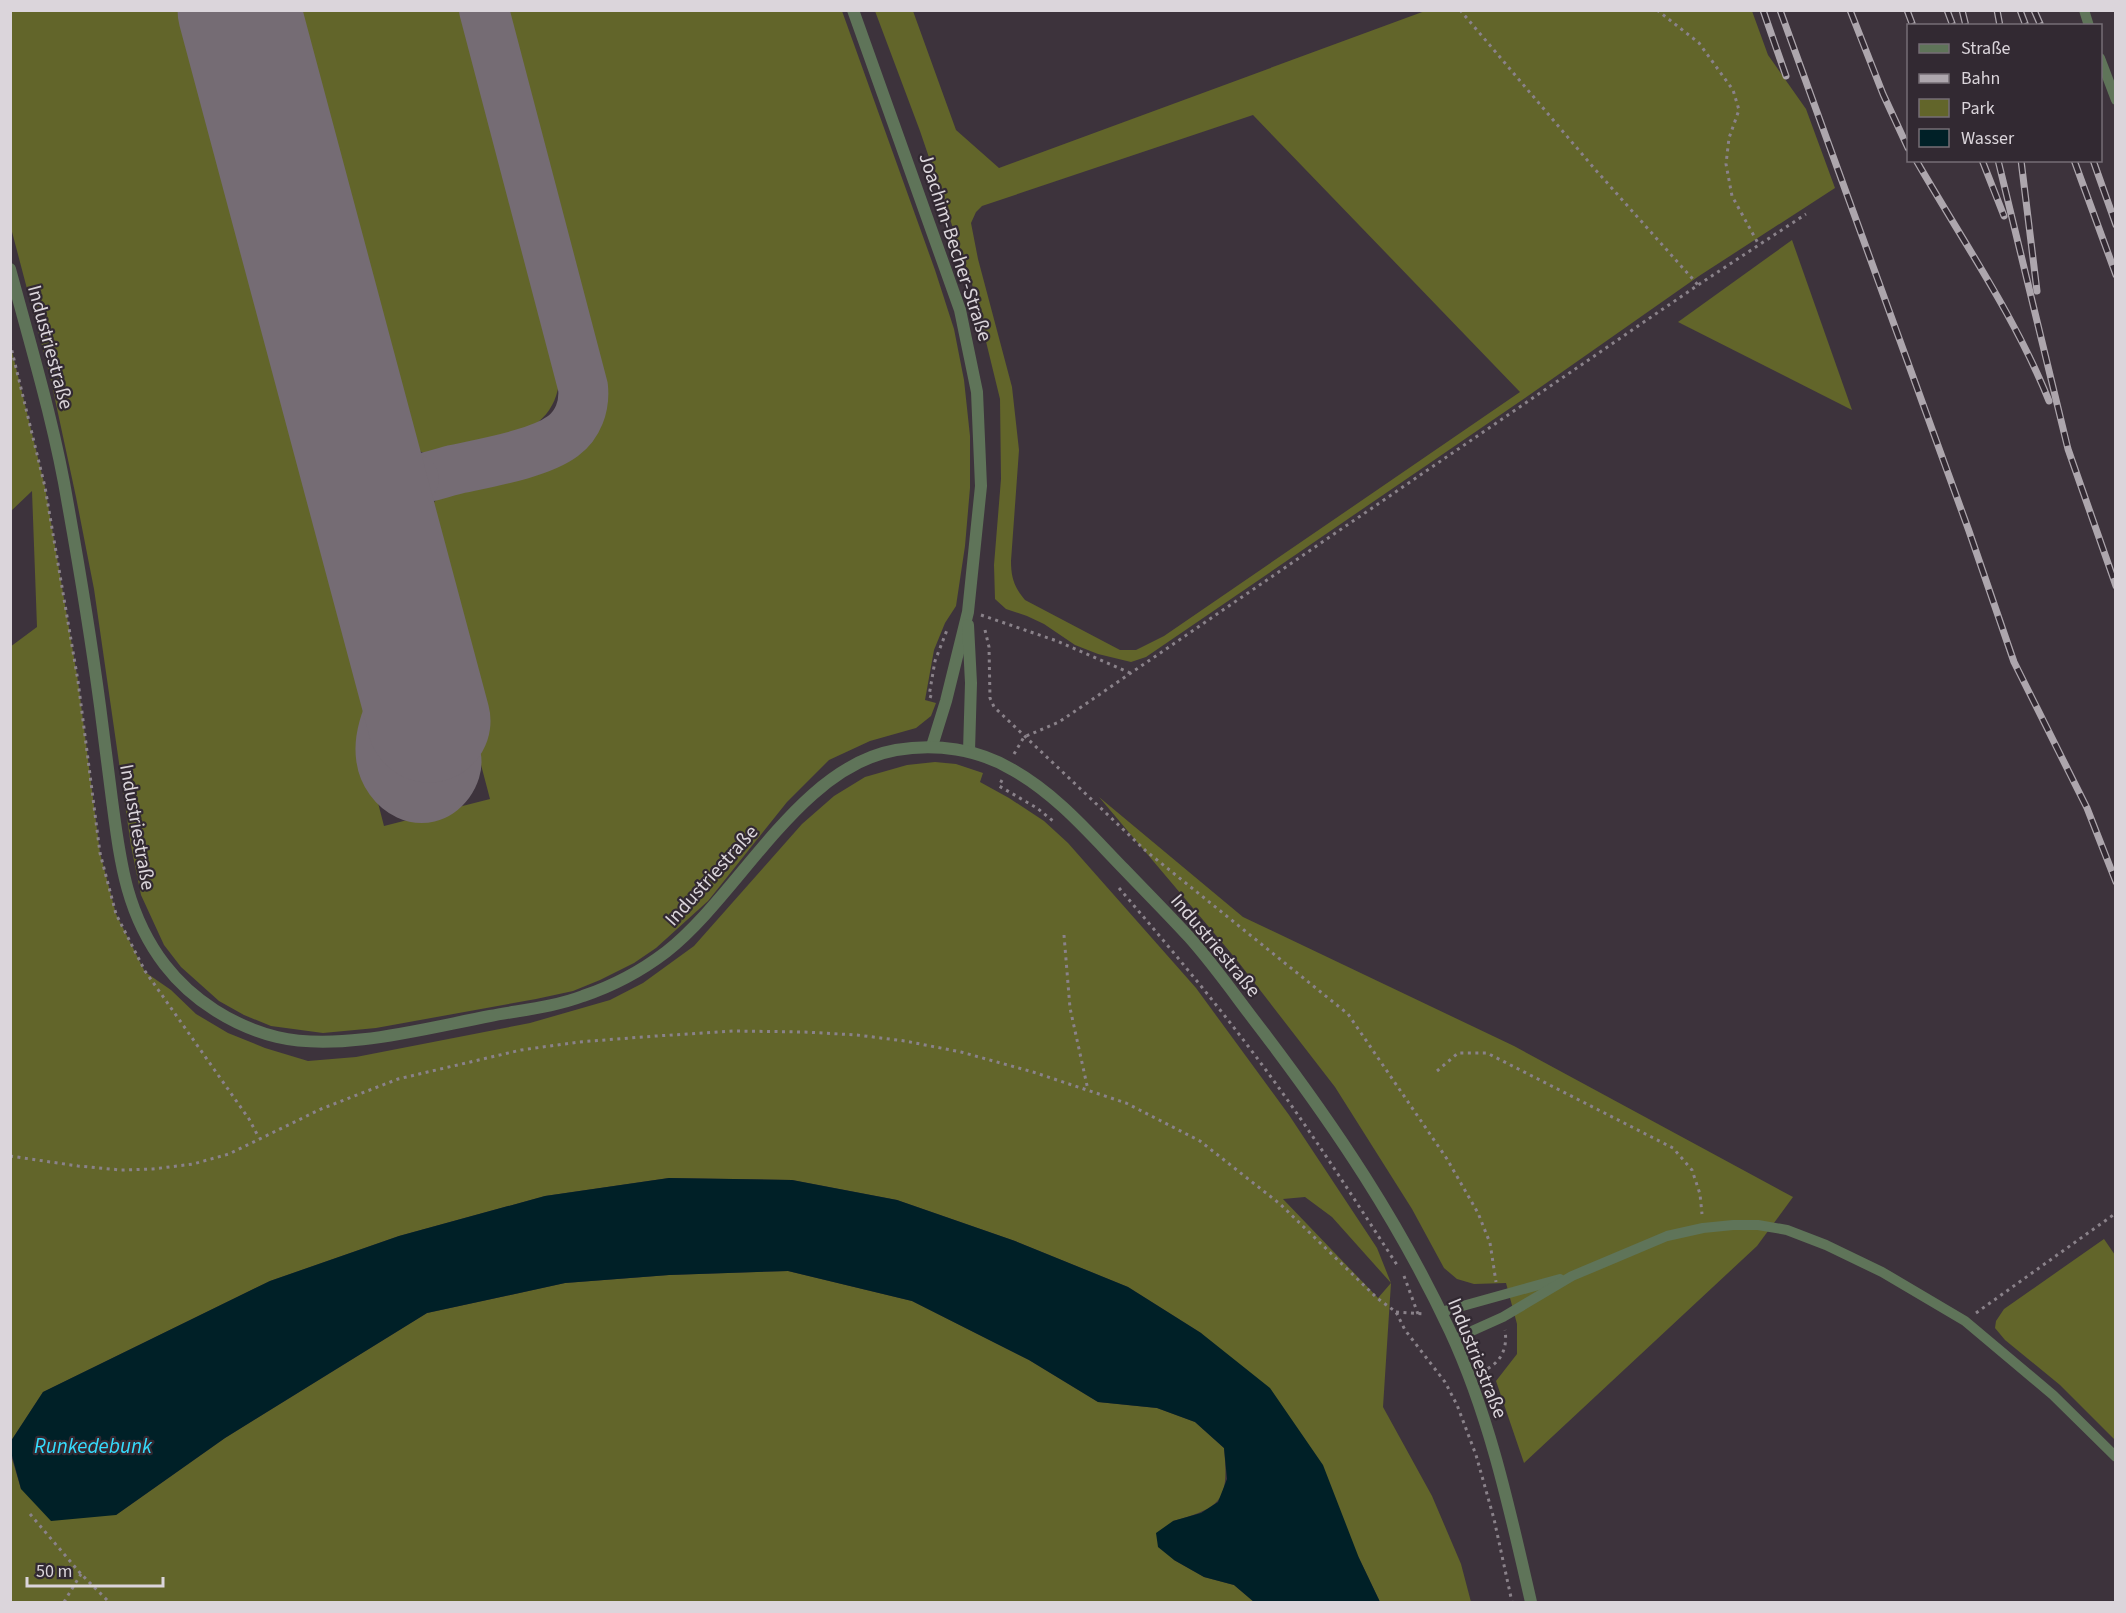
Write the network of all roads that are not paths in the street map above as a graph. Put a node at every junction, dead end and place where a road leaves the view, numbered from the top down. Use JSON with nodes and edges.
{"nodes":[{"id":1,"x":854,"y":10,"type":"edge"},
{"id":2,"x":2102,"y":64,"type":"edge"},
{"id":3,"x":2115,"y":100,"type":"edge"},
{"id":4,"x":10,"y":269,"type":"edge"},
{"id":5,"x":968,"y":612,"type":"junction"},
{"id":6,"x":932,"y":746,"type":"junction"},
{"id":7,"x":969,"y":751,"type":"junction"},
{"id":8,"x":1572,"y":1276,"type":"junction"},
{"id":9,"x":1441,"y":1312,"type":"junction"},
{"id":10,"x":1454,"y":1339,"type":"junction"},
{"id":11,"x":2115,"y":1457,"type":"edge"},
{"id":12,"x":1531,"y":1602,"type":"edge"}],
"edges":[{"from":1,"to":5,"type":"street","name":"Joachim-Becher-Straße"},
{"from":2,"to":3,"type":"lane"},
{"from":4,"to":6,"type":"street","name":"Industriestraße"},
{"from":5,"to":6,"type":"street","name":"Joachim-Becher-Straße"},
{"from":5,"to":7,"type":"street","name":"Joachim-Becher-Straße"},
{"from":6,"to":7,"type":"street","name":"Industriestraße"},
{"from":7,"to":9,"type":"street","name":"Industriestraße"},
{"from":8,"to":9,"type":"lane"},
{"from":8,"to":10,"type":"lane"},
{"from":8,"to":11,"type":"lane"},
{"from":9,"to":10,"type":"street","name":"Industriestraße"},
{"from":10,"to":12,"type":"street","name":"Industriestraße"}]}
